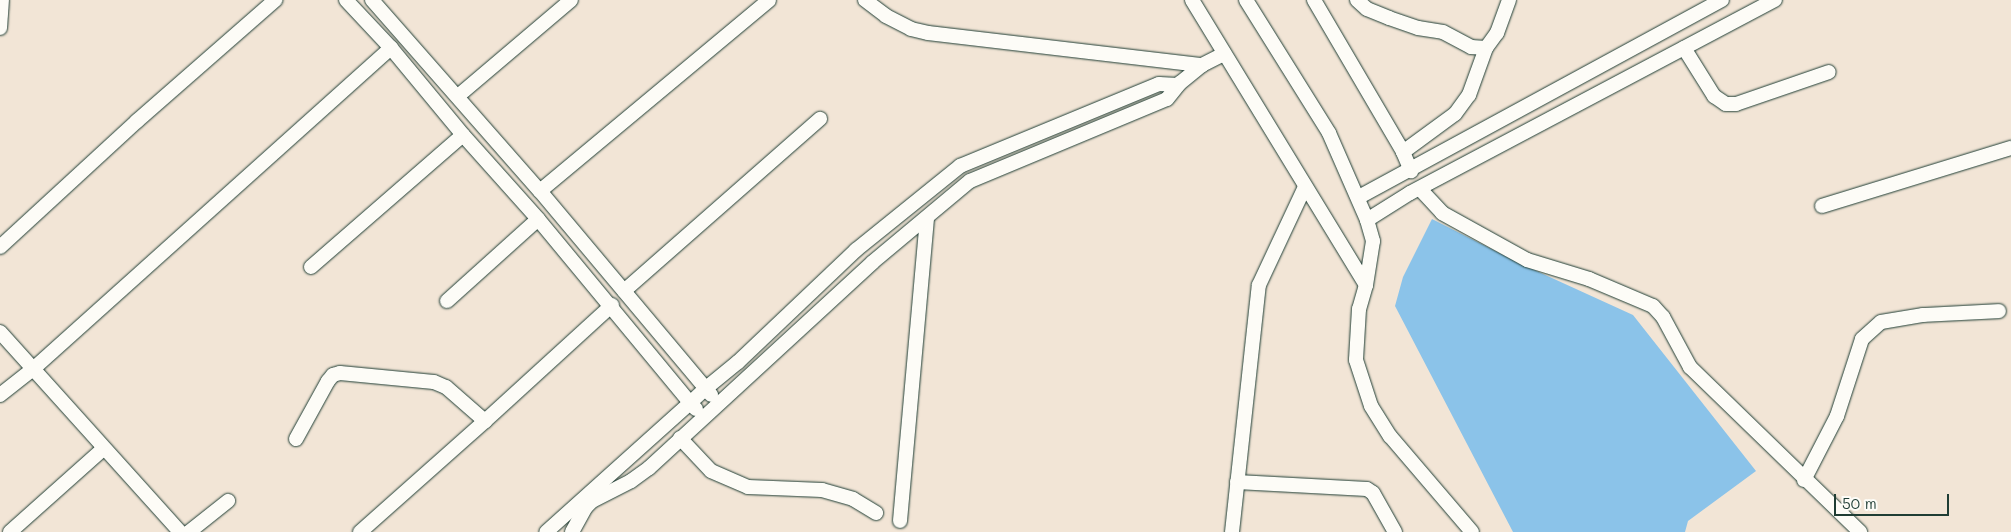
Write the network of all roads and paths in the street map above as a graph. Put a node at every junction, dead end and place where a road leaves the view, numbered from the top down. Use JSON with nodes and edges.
{"nodes":[{"id":1,"x":2,"y":0,"type":"edge"},
{"id":2,"x":275,"y":0,"type":"edge"},
{"id":3,"x":346,"y":0,"type":"edge"},
{"id":4,"x":571,"y":0,"type":"edge"},
{"id":5,"x":769,"y":0,"type":"edge"},
{"id":6,"x":865,"y":0,"type":"edge"},
{"id":7,"x":1192,"y":0,"type":"edge"},
{"id":8,"x":1246,"y":0,"type":"edge"},
{"id":9,"x":1314,"y":0,"type":"edge"},
{"id":10,"x":1357,"y":0,"type":"edge"},
{"id":11,"x":1509,"y":0,"type":"edge"},
{"id":12,"x":1722,"y":0,"type":"edge"},
{"id":13,"x":1775,"y":0,"type":"edge"},
{"id":14,"x":376,"y":1,"type":"edge"},
{"id":15,"x":0,"y":28,"type":"edge"},
{"id":16,"x":391,"y":48,"type":"junction"},
{"id":17,"x":1486,"y":48,"type":"junction"},
{"id":18,"x":1684,"y":48,"type":"junction"},
{"id":19,"x":1224,"y":54,"type":"junction"},
{"id":20,"x":1202,"y":65,"type":"junction"},
{"id":21,"x":1829,"y":72,"type":"dead end"},
{"id":22,"x":1178,"y":85,"type":"junction"},
{"id":23,"x":458,"y":96,"type":"junction"},
{"id":24,"x":820,"y":119,"type":"dead end"},
{"id":25,"x":462,"y":135,"type":"junction"},
{"id":26,"x":499,"y":146,"type":"junction"},
{"id":27,"x":2011,"y":148,"type":"edge"},
{"id":28,"x":1403,"y":152,"type":"junction"},
{"id":29,"x":485,"y":160,"type":"junction"},
{"id":30,"x":1410,"y":172,"type":"junction"},
{"id":31,"x":1306,"y":187,"type":"junction"},
{"id":32,"x":1420,"y":189,"type":"junction"},
{"id":33,"x":540,"y":191,"type":"junction"},
{"id":34,"x":1359,"y":197,"type":"junction"},
{"id":35,"x":1822,"y":206,"type":"dead end"},
{"id":36,"x":538,"y":218,"type":"junction"},
{"id":37,"x":927,"y":218,"type":"junction"},
{"id":38,"x":1368,"y":220,"type":"junction"},
{"id":39,"x":0,"y":247,"type":"edge"},
{"id":40,"x":311,"y":267,"type":"dead end"},
{"id":41,"x":1366,"y":285,"type":"junction"},
{"id":42,"x":624,"y":291,"type":"junction"},
{"id":43,"x":447,"y":300,"type":"dead end"},
{"id":44,"x":612,"y":305,"type":"junction"},
{"id":45,"x":1999,"y":310,"type":"dead end"},
{"id":46,"x":0,"y":332,"type":"edge"},
{"id":47,"x":33,"y":369,"type":"junction"},
{"id":48,"x":705,"y":389,"type":"junction"},
{"id":49,"x":0,"y":396,"type":"edge"},
{"id":50,"x":690,"y":403,"type":"junction"},
{"id":51,"x":718,"y":403,"type":"junction"},
{"id":52,"x":703,"y":417,"type":"junction"},
{"id":53,"x":485,"y":421,"type":"junction"},
{"id":54,"x":296,"y":438,"type":"dead end"},
{"id":55,"x":680,"y":438,"type":"junction"},
{"id":56,"x":103,"y":449,"type":"junction"},
{"id":57,"x":1804,"y":480,"type":"junction"},
{"id":58,"x":1237,"y":482,"type":"junction"},
{"id":59,"x":228,"y":501,"type":"dead end"},
{"id":60,"x":583,"y":505,"type":"junction"},
{"id":61,"x":876,"y":513,"type":"dead end"},
{"id":62,"x":900,"y":521,"type":"dead end"},
{"id":63,"x":10,"y":532,"type":"edge"},
{"id":64,"x":180,"y":532,"type":"edge"},
{"id":65,"x":189,"y":532,"type":"edge"},
{"id":66,"x":360,"y":532,"type":"edge"},
{"id":67,"x":546,"y":532,"type":"edge"},
{"id":68,"x":572,"y":532,"type":"edge"},
{"id":69,"x":1232,"y":532,"type":"edge"},
{"id":70,"x":1395,"y":532,"type":"edge"},
{"id":71,"x":1472,"y":532,"type":"edge"},
{"id":72,"x":1860,"y":532,"type":"edge"}],
"edges":[{"from":1,"to":15,"type":"street"},
{"from":2,"to":39,"type":"street"},
{"from":3,"to":16,"type":"street"},
{"from":4,"to":23,"type":"street"},
{"from":5,"to":33,"type":"street"},
{"from":6,"to":20,"type":"street"},
{"from":7,"to":19,"type":"street"},
{"from":8,"to":34,"type":"street"},
{"from":9,"to":28,"type":"street"},
{"from":10,"to":17,"type":"street"},
{"from":11,"to":17,"type":"street"},
{"from":12,"to":30,"type":"street"},
{"from":13,"to":18,"type":"street"},
{"from":14,"to":23,"type":"street"},
{"from":16,"to":25,"type":"street"},
{"from":16,"to":47,"type":"street"},
{"from":17,"to":28,"type":"street"},
{"from":18,"to":21,"type":"street"},
{"from":18,"to":32,"type":"street"},
{"from":19,"to":20,"type":"street"},
{"from":19,"to":31,"type":"street"},
{"from":20,"to":22,"type":"street"},
{"from":22,"to":37,"type":"street"},
{"from":22,"to":48,"type":"street"},
{"from":23,"to":26,"type":"street"},
{"from":24,"to":42,"type":"street"},
{"from":25,"to":29,"type":"street"},
{"from":25,"to":40,"type":"street"},
{"from":26,"to":29,"type":"street"},
{"from":26,"to":33,"type":"street"},
{"from":27,"to":35,"type":"street"},
{"from":28,"to":30,"type":"street"},
{"from":29,"to":36,"type":"street"},
{"from":30,"to":34,"type":"street"},
{"from":31,"to":41,"type":"street"},
{"from":31,"to":58,"type":"street"},
{"from":32,"to":38,"type":"street"},
{"from":32,"to":57,"type":"street"},
{"from":33,"to":42,"type":"street"},
{"from":34,"to":38,"type":"street"},
{"from":36,"to":43,"type":"street"},
{"from":36,"to":44,"type":"street"},
{"from":37,"to":51,"type":"street"},
{"from":37,"to":62,"type":"street"},
{"from":38,"to":41,"type":"street"},
{"from":41,"to":71,"type":"street"},
{"from":42,"to":48,"type":"street"},
{"from":44,"to":50,"type":"street"},
{"from":44,"to":53,"type":"street"},
{"from":45,"to":57,"type":"street"},
{"from":46,"to":47,"type":"street"},
{"from":47,"to":49,"type":"street"},
{"from":47,"to":56,"type":"street"},
{"from":48,"to":50,"type":"street"},
{"from":48,"to":51,"type":"street"},
{"from":50,"to":52,"type":"street"},
{"from":50,"to":60,"type":"street"},
{"from":51,"to":52,"type":"street"},
{"from":52,"to":55,"type":"street"},
{"from":53,"to":54,"type":"street"},
{"from":53,"to":66,"type":"street"},
{"from":55,"to":60,"type":"street"},
{"from":55,"to":61,"type":"street"},
{"from":56,"to":63,"type":"street"},
{"from":56,"to":64,"type":"street"},
{"from":57,"to":72,"type":"street"},
{"from":58,"to":69,"type":"street"},
{"from":58,"to":70,"type":"street"},
{"from":59,"to":65,"type":"street"},
{"from":60,"to":67,"type":"street"},
{"from":60,"to":68,"type":"street"}]}
